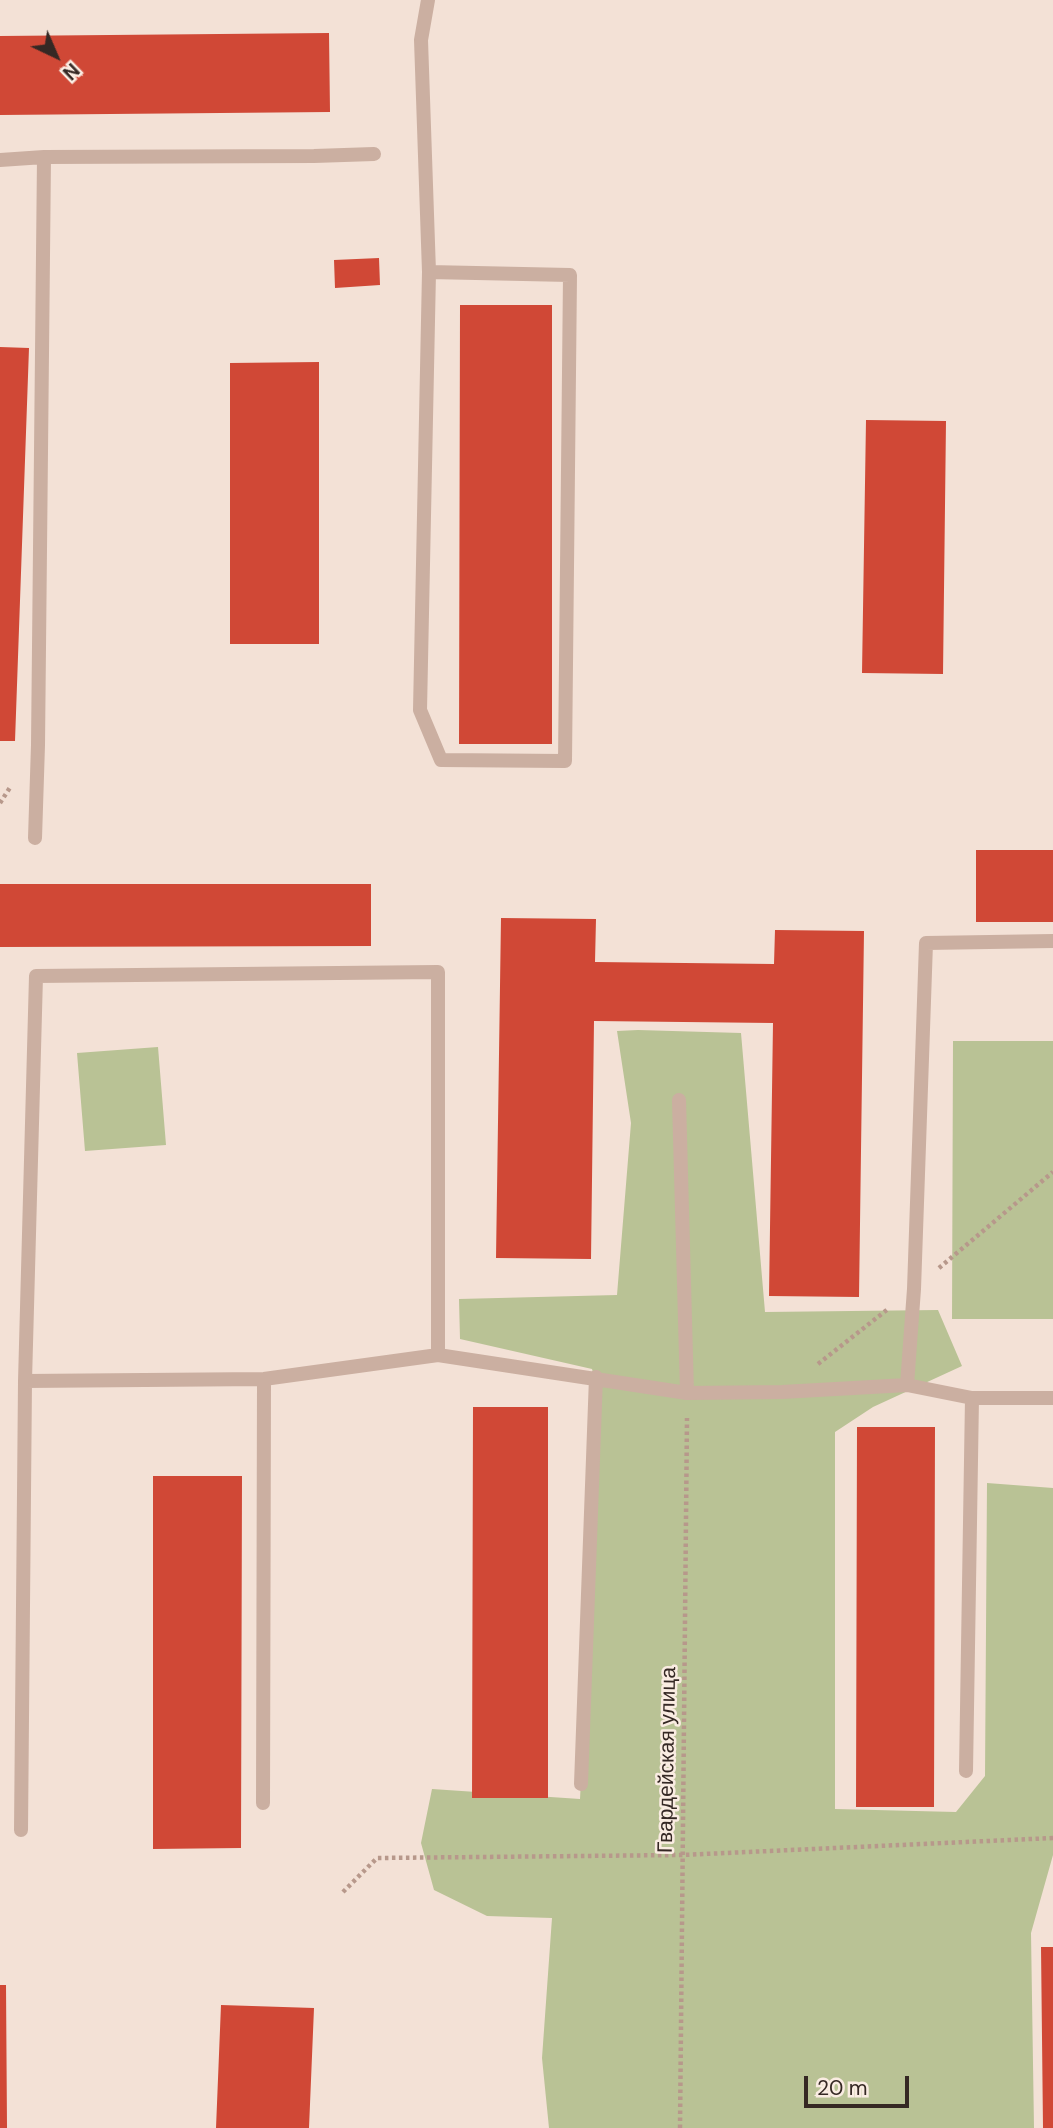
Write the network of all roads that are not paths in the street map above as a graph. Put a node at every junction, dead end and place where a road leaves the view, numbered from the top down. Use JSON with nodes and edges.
{"nodes":[{"id":1,"x":428,"y":0,"type":"edge"},
{"id":2,"x":374,"y":154,"type":"dead end"},
{"id":3,"x":44,"y":157,"type":"junction"},
{"id":4,"x":0,"y":160,"type":"edge"},
{"id":5,"x":429,"y":272,"type":"junction"},
{"id":6,"x":35,"y":838,"type":"dead end"},
{"id":7,"x":1053,"y":941,"type":"edge"},
{"id":8,"x":679,"y":1100,"type":"dead end"},
{"id":9,"x":438,"y":1355,"type":"junction"},
{"id":10,"x":596,"y":1377,"type":"junction"},
{"id":11,"x":264,"y":1379,"type":"junction"},
{"id":12,"x":25,"y":1381,"type":"junction"},
{"id":13,"x":906,"y":1385,"type":"junction"},
{"id":14,"x":687,"y":1392,"type":"junction"},
{"id":15,"x":972,"y":1398,"type":"junction"},
{"id":16,"x":1053,"y":1398,"type":"edge"},
{"id":17,"x":967,"y":1772,"type":"dead end"},
{"id":18,"x":581,"y":1784,"type":"dead end"},
{"id":19,"x":263,"y":1803,"type":"dead end"},
{"id":20,"x":21,"y":1830,"type":"dead end"}],
"edges":[{"from":1,"to":5,"type":"lane"},
{"from":2,"to":3,"type":"lane"},
{"from":3,"to":4,"type":"lane"},
{"from":3,"to":6,"type":"lane"},
{"from":5,"to":5,"type":"lane"},
{"from":7,"to":13,"type":"lane"},
{"from":8,"to":14,"type":"lane"},
{"from":9,"to":10,"type":"lane"},
{"from":9,"to":11,"type":"lane"},
{"from":9,"to":12,"type":"lane"},
{"from":10,"to":14,"type":"lane"},
{"from":10,"to":18,"type":"lane"},
{"from":11,"to":12,"type":"lane"},
{"from":11,"to":19,"type":"lane"},
{"from":12,"to":20,"type":"lane"},
{"from":13,"to":14,"type":"lane"},
{"from":13,"to":15,"type":"lane"},
{"from":15,"to":16,"type":"lane"},
{"from":15,"to":17,"type":"lane"}]}
